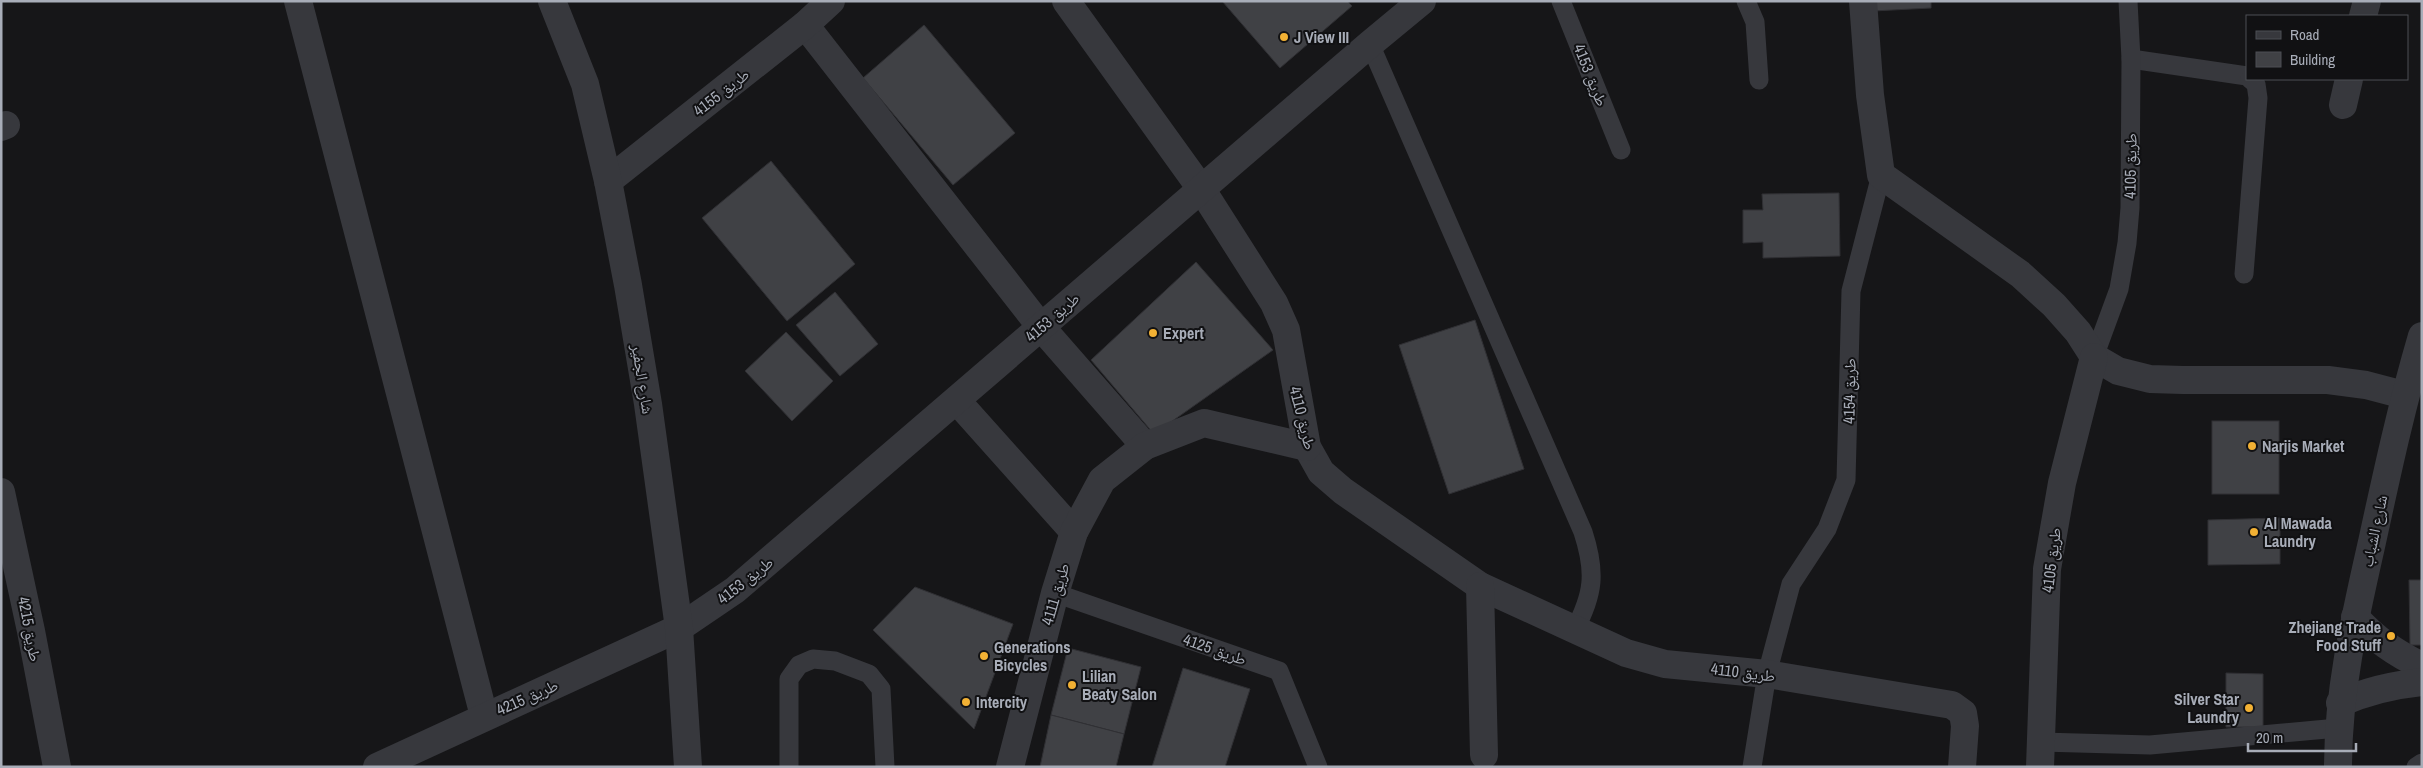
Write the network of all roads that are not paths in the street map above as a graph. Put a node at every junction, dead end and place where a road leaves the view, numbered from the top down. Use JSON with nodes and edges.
{"nodes":[{"id":1,"x":298,"y":1,"type":"edge"},
{"id":2,"x":552,"y":1,"type":"edge"},
{"id":3,"x":831,"y":1,"type":"edge"},
{"id":4,"x":1066,"y":1,"type":"edge"},
{"id":5,"x":1422,"y":1,"type":"edge"},
{"id":6,"x":1561,"y":1,"type":"edge"},
{"id":7,"x":1746,"y":1,"type":"edge"},
{"id":8,"x":1863,"y":1,"type":"edge"},
{"id":9,"x":2128,"y":1,"type":"edge"},
{"id":10,"x":2367,"y":1,"type":"edge"},
{"id":11,"x":2364,"y":15,"type":"edge"},
{"id":12,"x":805,"y":25,"type":"junction"},
{"id":13,"x":1370,"y":44,"type":"junction"},
{"id":14,"x":2131,"y":59,"type":"junction"},
{"id":15,"x":2246,"y":76,"type":"edge"},
{"id":16,"x":1759,"y":80,"type":"dead end"},
{"id":17,"x":2251,"y":80,"type":"edge"},
{"id":18,"x":2349,"y":80,"type":"edge"},
{"id":19,"x":2343,"y":105,"type":"dead end"},
{"id":20,"x":1621,"y":150,"type":"dead end"},
{"id":21,"x":1881,"y":175,"type":"junction"},
{"id":22,"x":608,"y":180,"type":"junction"},
{"id":23,"x":1202,"y":190,"type":"junction"},
{"id":24,"x":2244,"y":274,"type":"dead end"},
{"id":25,"x":1041,"y":326,"type":"junction"},
{"id":26,"x":2422,"y":336,"type":"edge"},
{"id":27,"x":2094,"y":357,"type":"junction"},
{"id":28,"x":2404,"y":395,"type":"junction"},
{"id":29,"x":957,"y":401,"type":"junction"},
{"id":30,"x":1145,"y":446,"type":"junction"},
{"id":31,"x":1307,"y":447,"type":"junction"},
{"id":32,"x":1,"y":492,"type":"edge"},
{"id":33,"x":1074,"y":532,"type":"junction"},
{"id":34,"x":1480,"y":586,"type":"junction"},
{"id":35,"x":1054,"y":592,"type":"junction"},
{"id":36,"x":2355,"y":617,"type":"junction"},
{"id":37,"x":679,"y":628,"type":"junction"},
{"id":38,"x":1574,"y":631,"type":"junction"},
{"id":39,"x":2422,"y":666,"type":"edge"},
{"id":40,"x":1767,"y":674,"type":"junction"},
{"id":41,"x":2422,"y":682,"type":"edge"},
{"id":42,"x":484,"y":716,"type":"junction"},
{"id":43,"x":2339,"y":716,"type":"junction"},
{"id":44,"x":1484,"y":755,"type":"dead end"},
{"id":45,"x":2040,"y":755,"type":"edge"},
{"id":46,"x":2422,"y":763,"type":"edge"},
{"id":47,"x":56,"y":767,"type":"edge"},
{"id":48,"x":377,"y":767,"type":"edge"},
{"id":49,"x":688,"y":767,"type":"edge"},
{"id":50,"x":789,"y":767,"type":"edge"},
{"id":51,"x":884,"y":767,"type":"edge"},
{"id":52,"x":1010,"y":767,"type":"edge"},
{"id":53,"x":1318,"y":767,"type":"edge"},
{"id":54,"x":1752,"y":767,"type":"edge"},
{"id":55,"x":1962,"y":767,"type":"edge"},
{"id":56,"x":2338,"y":767,"type":"edge"},
{"id":57,"x":2416,"y":767,"type":"edge"}],
"edges":[{"from":1,"to":42,"type":"street"},
{"from":2,"to":22,"type":"street","name":"شارع الجفير"},
{"from":3,"to":12,"type":"street","name":"طريق 4155"},
{"from":4,"to":23,"type":"street","name":"طريق 4110"},
{"from":5,"to":13,"type":"street","name":"طريق 4153"},
{"from":6,"to":20,"type":"lane","name":"طريق 4153"},
{"from":7,"to":16,"type":"lane"},
{"from":8,"to":21,"type":"street","name":"طريق 4154"},
{"from":9,"to":14,"type":"lane","name":"طريق 4105"},
{"from":10,"to":11,"type":"street"},
{"from":12,"to":22,"type":"street","name":"طريق 4155"},
{"from":12,"to":25,"type":"street"},
{"from":13,"to":23,"type":"street","name":"طريق 4153"},
{"from":13,"to":38,"type":"lane"},
{"from":14,"to":15,"type":"lane"},
{"from":14,"to":27,"type":"lane","name":"طريق 4105"},
{"from":17,"to":24,"type":"lane"},
{"from":18,"to":19,"type":"street"},
{"from":21,"to":27,"type":"street"},
{"from":21,"to":40,"type":"lane","name":"طريق 4154"},
{"from":22,"to":37,"type":"street","name":"شارع الجفير"},
{"from":23,"to":25,"type":"street","name":"طريق 4153"},
{"from":23,"to":31,"type":"street","name":"طريق 4110"},
{"from":25,"to":29,"type":"street","name":"طريق 4153"},
{"from":25,"to":30,"type":"street"},
{"from":26,"to":28,"type":"street","name":"شارع الشباب"},
{"from":27,"to":28,"type":"street"},
{"from":27,"to":45,"type":"street","name":"طريق 4105"},
{"from":28,"to":36,"type":"street","name":"شارع الشباب"},
{"from":29,"to":33,"type":"street"},
{"from":29,"to":37,"type":"street","name":"طريق 4153"},
{"from":30,"to":31,"type":"street","name":"طريق 4111"},
{"from":30,"to":33,"type":"street","name":"طريق 4111"},
{"from":31,"to":34,"type":"street","name":"طريق 4110"},
{"from":32,"to":47,"type":"street","name":"طريق 4215"},
{"from":33,"to":35,"type":"street","name":"طريق 4111"},
{"from":34,"to":38,"type":"street","name":"طريق 4110"},
{"from":34,"to":44,"type":"street"},
{"from":35,"to":52,"type":"street","name":"طريق 4111"},
{"from":35,"to":53,"type":"lane","name":"طريق 4125"},
{"from":36,"to":39,"type":"street"},
{"from":36,"to":43,"type":"street","name":"شارع الشباب"},
{"from":37,"to":42,"type":"street","name":"طريق 4215"},
{"from":37,"to":49,"type":"street","name":"شارع الجفير"},
{"from":38,"to":40,"type":"street","name":"طريق 4110"},
{"from":40,"to":54,"type":"lane","name":"طريق 4154"},
{"from":40,"to":55,"type":"street","name":"طريق 4110"},
{"from":41,"to":43,"type":"street"},
{"from":42,"to":48,"type":"street","name":"طريق 4215"},
{"from":43,"to":45,"type":"lane"},
{"from":43,"to":56,"type":"street","name":"شارع الشباب"},
{"from":46,"to":57,"type":"lane"},
{"from":50,"to":51,"type":"lane"}]}
